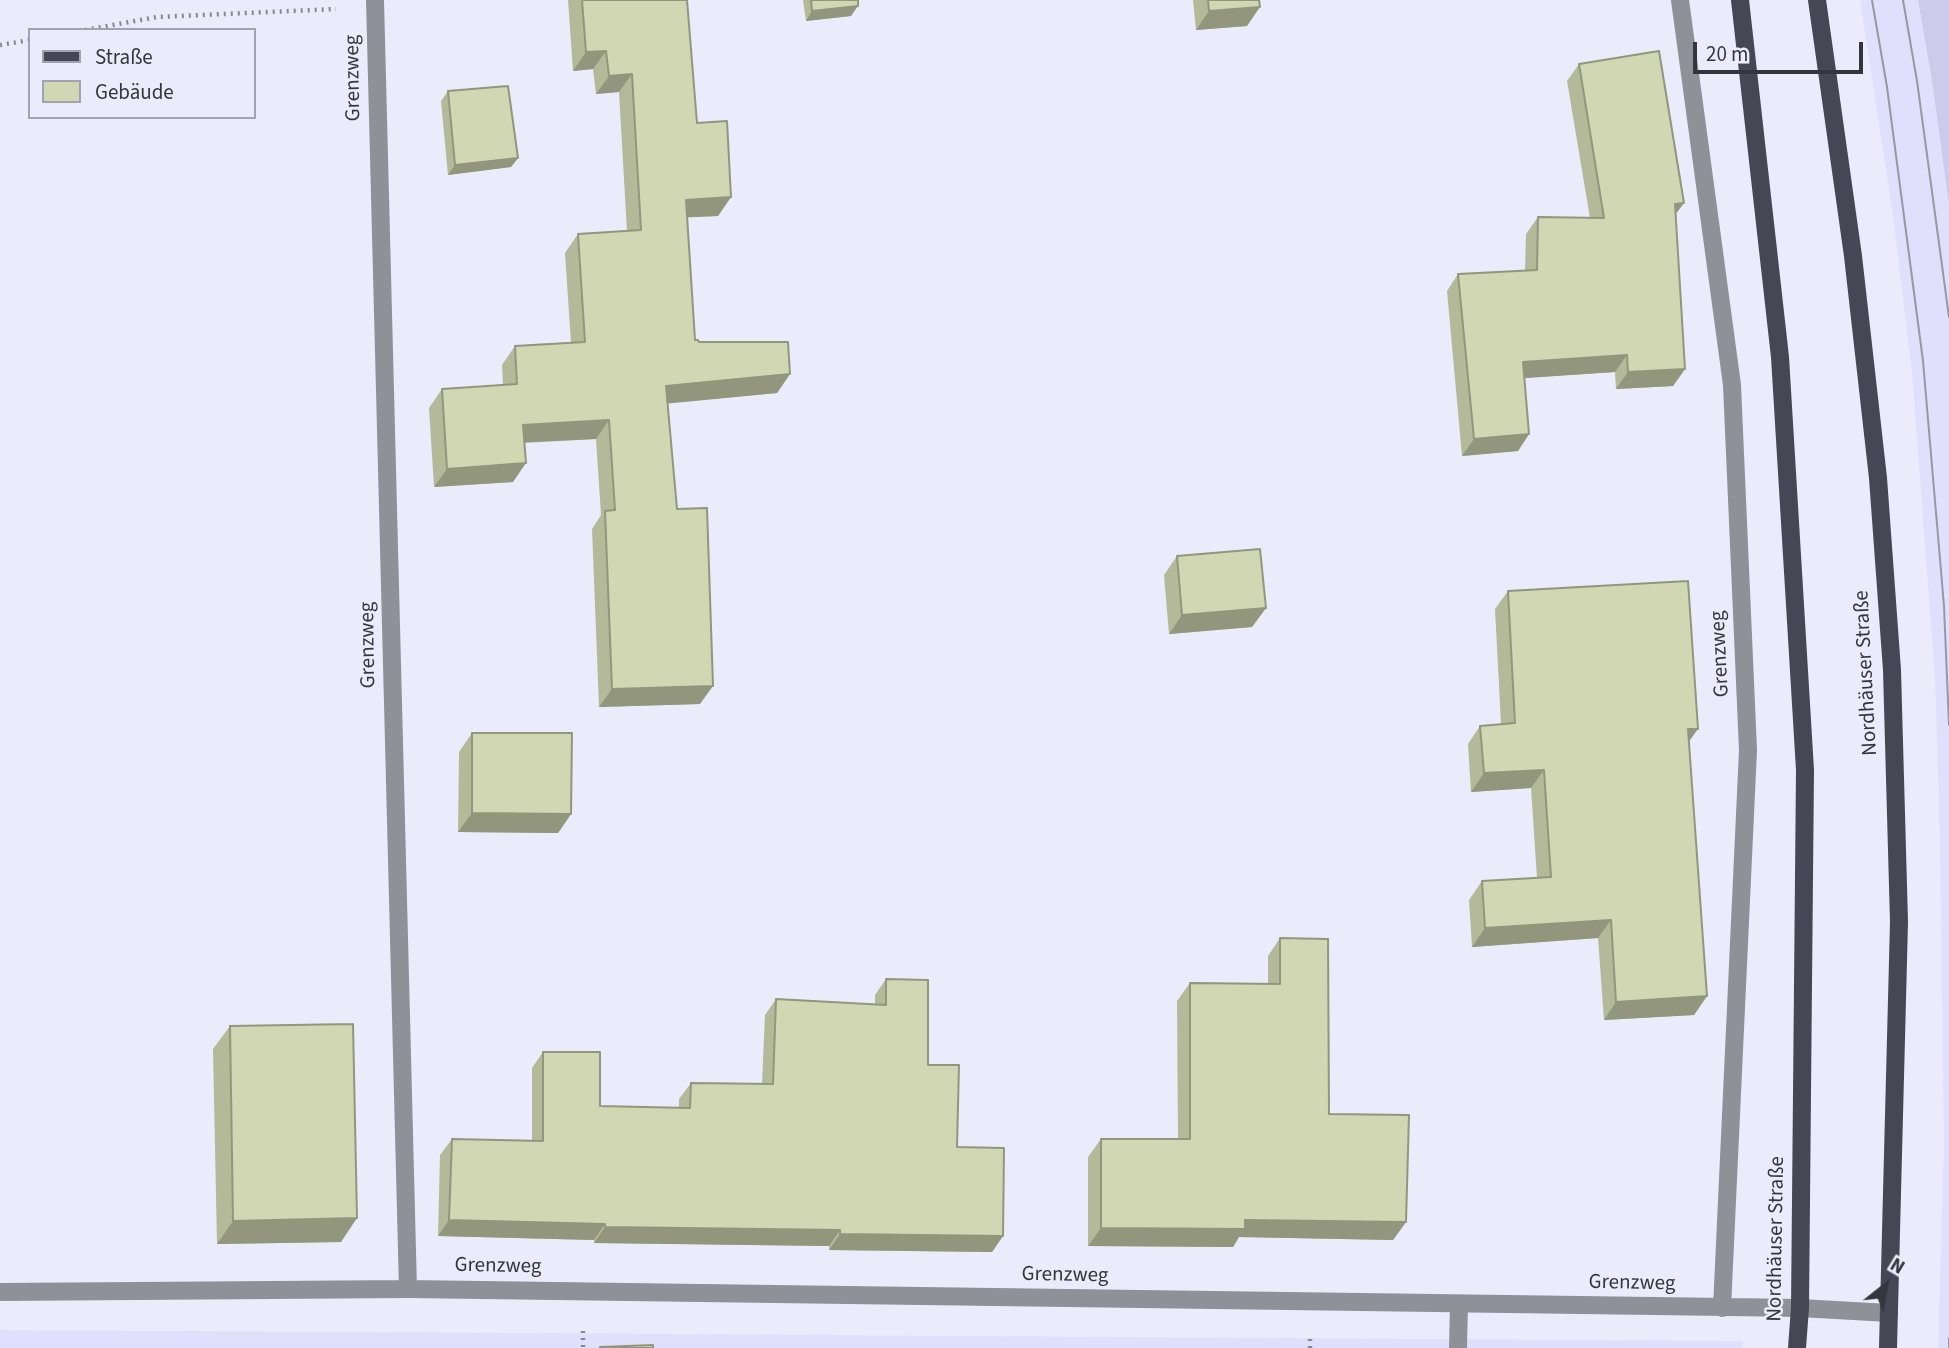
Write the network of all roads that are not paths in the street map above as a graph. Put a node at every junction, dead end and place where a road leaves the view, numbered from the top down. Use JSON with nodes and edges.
{"nodes":[{"id":1,"x":1680,"y":0,"type":"edge"},
{"id":2,"x":1740,"y":0,"type":"edge"},
{"id":3,"x":1817,"y":0,"type":"edge"},
{"id":4,"x":375,"y":4,"type":"edge"},
{"id":5,"x":408,"y":1289,"type":"junction"},
{"id":6,"x":0,"y":1292,"type":"edge"},
{"id":7,"x":1459,"y":1304,"type":"junction"},
{"id":8,"x":1722,"y":1308,"type":"junction"},
{"id":9,"x":1800,"y":1308,"type":"junction"},
{"id":10,"x":1889,"y":1313,"type":"junction"},
{"id":11,"x":1458,"y":1348,"type":"edge"},
{"id":12,"x":1797,"y":1348,"type":"edge"},
{"id":13,"x":1888,"y":1348,"type":"edge"}],
"edges":[{"from":1,"to":8,"type":"street","name":"Grenzweg"},
{"from":2,"to":9,"type":"main road","name":"Nordhäuser Straße"},
{"from":3,"to":10,"type":"main road","name":"Nordhäuser Straße"},
{"from":4,"to":5,"type":"street","name":"Grenzweg"},
{"from":5,"to":6,"type":"street","name":"Grenzweg"},
{"from":5,"to":7,"type":"street","name":"Grenzweg"},
{"from":7,"to":8,"type":"street","name":"Grenzweg"},
{"from":7,"to":11,"type":"street"},
{"from":8,"to":9,"type":"street","name":"Grenzweg"},
{"from":9,"to":10,"type":"street","name":"Grenzweg"},
{"from":9,"to":12,"type":"main road","name":"Nordhäuser Straße"},
{"from":10,"to":13,"type":"main road","name":"Nordhäuser Straße"}]}
